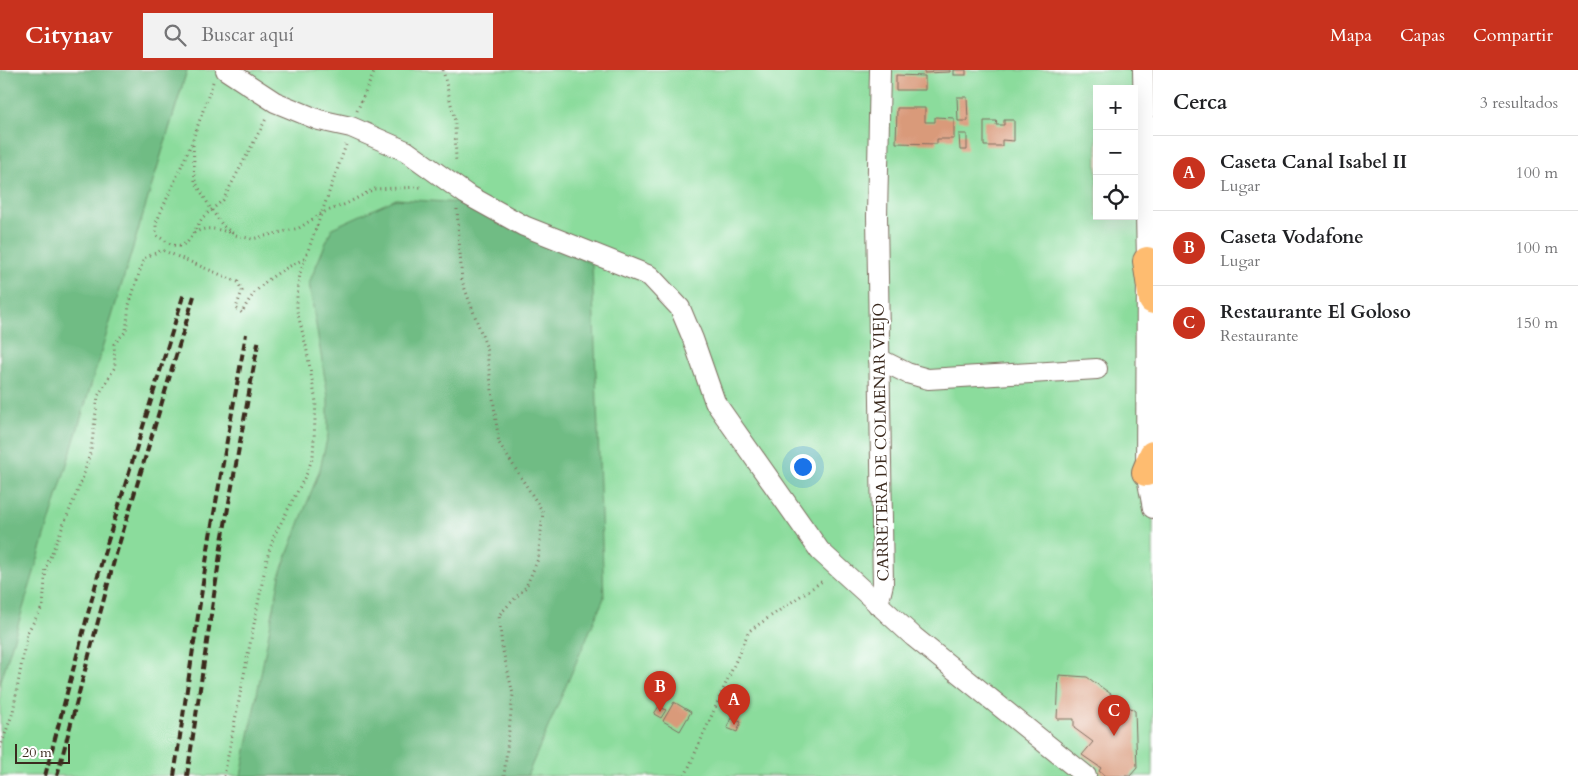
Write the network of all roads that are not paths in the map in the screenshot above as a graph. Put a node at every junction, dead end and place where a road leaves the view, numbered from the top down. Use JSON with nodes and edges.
{"nodes":[{"id":1,"x":880,"y":70,"type":"edge"},
{"id":2,"x":1143,"y":70,"type":"edge"},
{"id":3,"x":220,"y":74,"type":"edge"},
{"id":4,"x":1148,"y":261,"type":"junction"},
{"id":5,"x":1153,"y":300,"type":"edge"},
{"id":6,"x":879,"y":359,"type":"junction"},
{"id":7,"x":1097,"y":369,"type":"dead end"},
{"id":8,"x":1150,"y":463,"type":"edge"},
{"id":9,"x":1153,"y":508,"type":"edge"},
{"id":10,"x":878,"y":605,"type":"junction"},
{"id":11,"x":1086,"y":776,"type":"edge"}],
"edges":[{"from":1,"to":6,"type":"street","name":"CARRETERA DE COLMENAR VIEJO"},
{"from":2,"to":4,"type":"street"},
{"from":3,"to":10,"type":"street"},
{"from":4,"to":5,"type":"highway"},
{"from":4,"to":8,"type":"street"},
{"from":6,"to":7,"type":"street"},
{"from":6,"to":10,"type":"street","name":"CARRETERA DE COLMENAR VIEJO"},
{"from":8,"to":9,"type":"street"},
{"from":10,"to":11,"type":"street","name":"CARRETERA DE COLMENAR VIEJO"}]}
